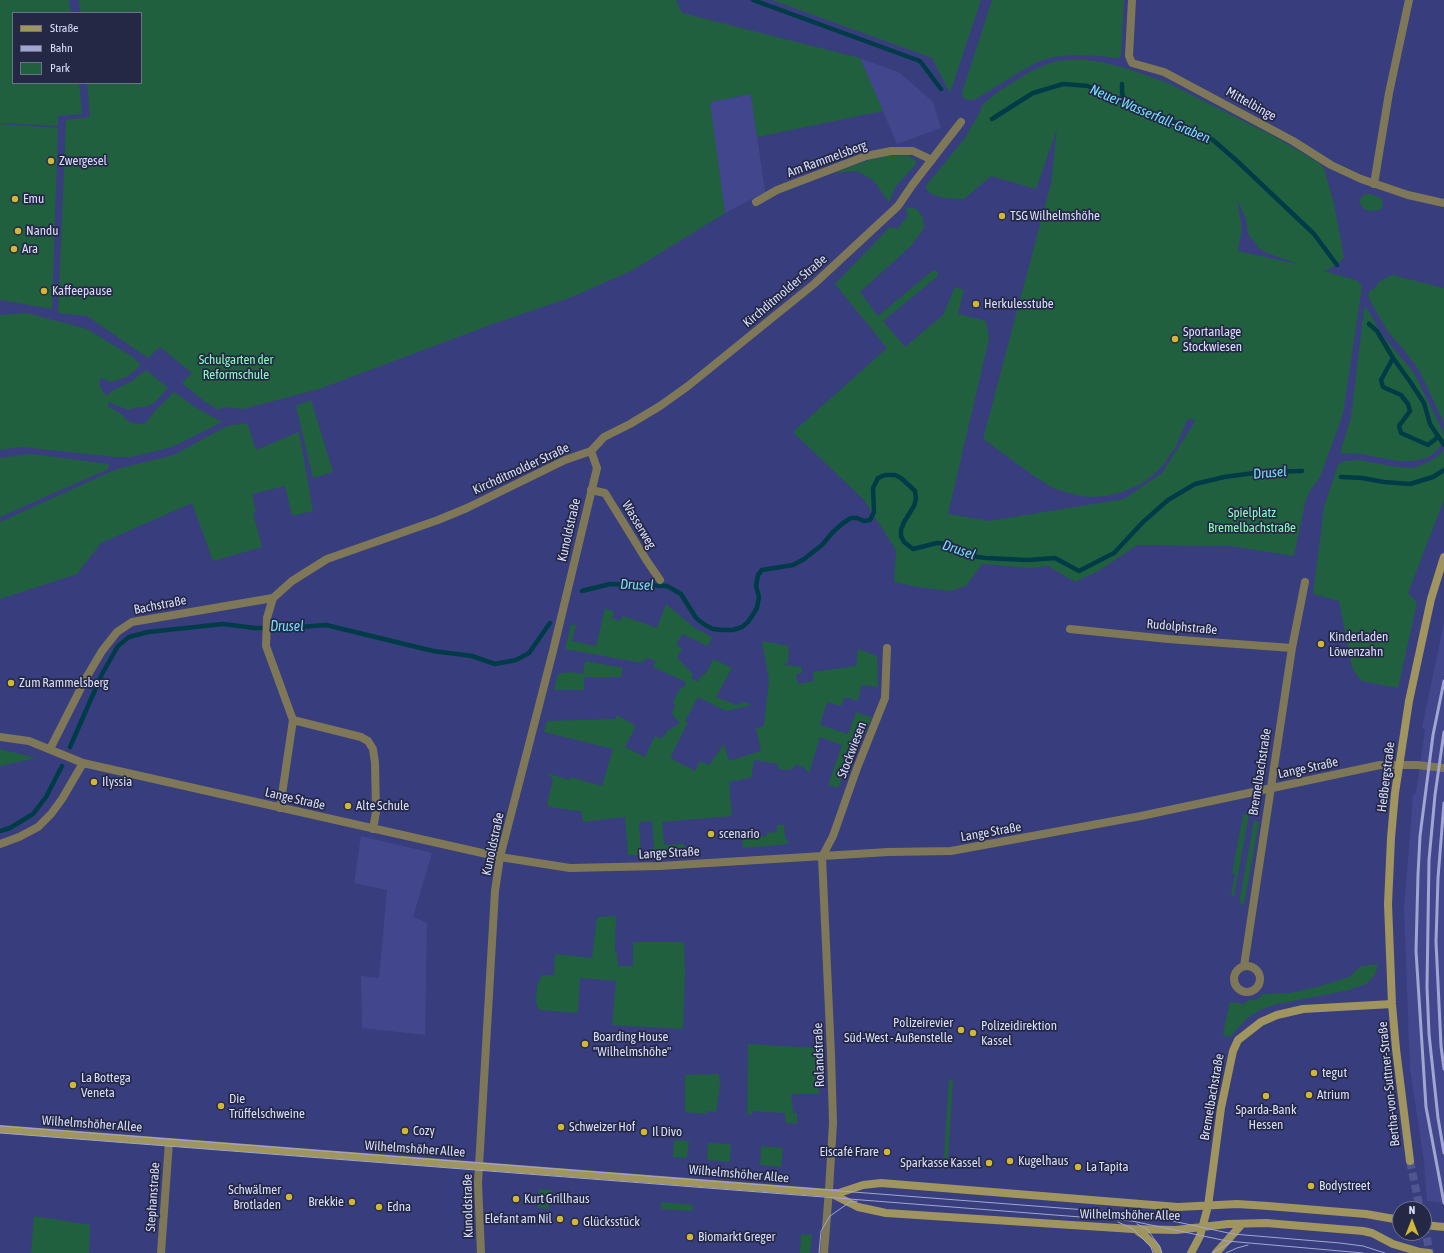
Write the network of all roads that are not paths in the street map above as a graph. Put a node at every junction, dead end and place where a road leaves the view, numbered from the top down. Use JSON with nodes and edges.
{"nodes":[{"id":1,"x":1132,"y":0,"type":"edge"},
{"id":2,"x":1409,"y":0,"type":"edge"},
{"id":3,"x":961,"y":122,"type":"dead end"},
{"id":4,"x":932,"y":160,"type":"junction"},
{"id":5,"x":1374,"y":184,"type":"junction"},
{"id":6,"x":756,"y":202,"type":"dead end"},
{"id":7,"x":1444,"y":203,"type":"edge"},
{"id":8,"x":591,"y":452,"type":"junction"},
{"id":9,"x":591,"y":490,"type":"junction"},
{"id":10,"x":1444,"y":557,"type":"edge"},
{"id":11,"x":660,"y":580,"type":"dead end"},
{"id":12,"x":1305,"y":582,"type":"dead end"},
{"id":13,"x":273,"y":598,"type":"junction"},
{"id":14,"x":1070,"y":629,"type":"dead end"},
{"id":15,"x":887,"y":648,"type":"dead end"},
{"id":16,"x":1292,"y":648,"type":"junction"},
{"id":17,"x":292,"y":720,"type":"junction"},
{"id":18,"x":0,"y":737,"type":"edge"},
{"id":19,"x":50,"y":749,"type":"junction"},
{"id":20,"x":83,"y":763,"type":"junction"},
{"id":21,"x":1444,"y":768,"type":"edge"},
{"id":22,"x":1270,"y":788,"type":"junction"},
{"id":23,"x":280,"y":808,"type":"junction"},
{"id":24,"x":373,"y":829,"type":"junction"},
{"id":25,"x":0,"y":844,"type":"edge"},
{"id":26,"x":500,"y":857,"type":"junction"},
{"id":27,"x":822,"y":857,"type":"junction"},
{"id":28,"x":1244,"y":966,"type":"dead end"},
{"id":29,"x":1392,"y":1004,"type":"junction"},
{"id":30,"x":0,"y":1130,"type":"edge"},
{"id":31,"x":169,"y":1142,"type":"junction"},
{"id":32,"x":1410,"y":1161,"type":"tunnel mouth"},
{"id":33,"x":479,"y":1166,"type":"junction"},
{"id":34,"x":829,"y":1193,"type":"junction"},
{"id":35,"x":1208,"y":1206,"type":"junction"},
{"id":36,"x":1392,"y":1219,"type":"edge"},
{"id":37,"x":1242,"y":1224,"type":"junction"},
{"id":38,"x":1203,"y":1226,"type":"junction"},
{"id":39,"x":1432,"y":1226,"type":"edge"},
{"id":40,"x":1444,"y":1227,"type":"edge"},
{"id":41,"x":1133,"y":1229,"type":"junction"},
{"id":42,"x":161,"y":1253,"type":"edge"},
{"id":43,"x":481,"y":1253,"type":"edge"},
{"id":44,"x":824,"y":1253,"type":"edge"},
{"id":45,"x":1158,"y":1253,"type":"edge"},
{"id":46,"x":1191,"y":1253,"type":"edge"},
{"id":47,"x":1216,"y":1253,"type":"edge"},
{"id":48,"x":1429,"y":1253,"type":"edge"}],
"edges":[{"from":1,"to":5,"type":"street","name":"Mittelbinge"},
{"from":2,"to":5,"type":"street"},
{"from":3,"to":4,"type":"street","name":"Kirchditmolder Straße"},
{"from":4,"to":6,"type":"street","name":"Am Rammelsberg"},
{"from":4,"to":8,"type":"street","name":"Kirchditmolder Straße"},
{"from":5,"to":7,"type":"street","name":"Mittelbinge"},
{"from":8,"to":9,"type":"street","name":"Kunoldstraße"},
{"from":8,"to":13,"type":"street","name":"Kirchditmolder Straße"},
{"from":9,"to":11,"type":"street","name":"Wasserweg"},
{"from":9,"to":26,"type":"street","name":"Kunoldstraße"},
{"from":10,"to":29,"type":"main road","name":"Heßbergstraße"},
{"from":12,"to":16,"type":"street","name":"Bremelbachstraße"},
{"from":13,"to":17,"type":"street"},
{"from":13,"to":19,"type":"street","name":"Bachstraße"},
{"from":14,"to":16,"type":"street","name":"Rudolphstraße"},
{"from":15,"to":27,"type":"street","name":"Stockwiesen"},
{"from":16,"to":22,"type":"street","name":"Bremelbachstraße"},
{"from":17,"to":23,"type":"street"},
{"from":17,"to":24,"type":"street"},
{"from":18,"to":19,"type":"street","name":"Lange Straße"},
{"from":19,"to":20,"type":"street","name":"Lange Straße"},
{"from":20,"to":23,"type":"street","name":"Lange Straße"},
{"from":20,"to":25,"type":"street"},
{"from":21,"to":22,"type":"street","name":"Lange Straße"},
{"from":22,"to":27,"type":"street","name":"Lange Straße"},
{"from":22,"to":28,"type":"street","name":"Bremelbachstraße"},
{"from":23,"to":24,"type":"street","name":"Lange Straße"},
{"from":24,"to":26,"type":"street","name":"Lange Straße"},
{"from":26,"to":27,"type":"street","name":"Lange Straße"},
{"from":26,"to":33,"type":"street","name":"Kunoldstraße"},
{"from":27,"to":34,"type":"street","name":"Rolandstraße"},
{"from":29,"to":32,"type":"main road","name":"Bertha-von-Suttner-Straße"},
{"from":29,"to":35,"type":"main road","name":"Bremelbachstraße"},
{"from":30,"to":31,"type":"main road","name":"Wilhelmshöher Allee"},
{"from":31,"to":33,"type":"main road","name":"Wilhelmshöher Allee"},
{"from":31,"to":42,"type":"street","name":"Stephanstraße"},
{"from":33,"to":34,"type":"main road","name":"Wilhelmshöher Allee"},
{"from":33,"to":43,"type":"street","name":"Kunoldstraße"},
{"from":34,"to":35,"type":"main road","name":"Wilhelmshöher Allee"},
{"from":34,"to":41,"type":"main road","name":"Wilhelmshöher Allee"},
{"from":34,"to":44,"type":"street","name":"Rolandstraße"},
{"from":35,"to":36,"type":"main road","name":"Wilhelmshöher Allee"},
{"from":35,"to":38,"type":"main road","name":"Bremelbachstraße"},
{"from":37,"to":38,"type":"main road","name":"Wilhelmshöher Allee"},
{"from":37,"to":47,"type":"main road"},
{"from":37,"to":48,"type":"main road","name":"Wilhelmshöher Allee"},
{"from":38,"to":41,"type":"main road","name":"Wilhelmshöher Allee"},
{"from":38,"to":46,"type":"main road","name":"Bremelbachstraße"},
{"from":39,"to":40,"type":"main road"},
{"from":41,"to":45,"type":"main road"}]}
